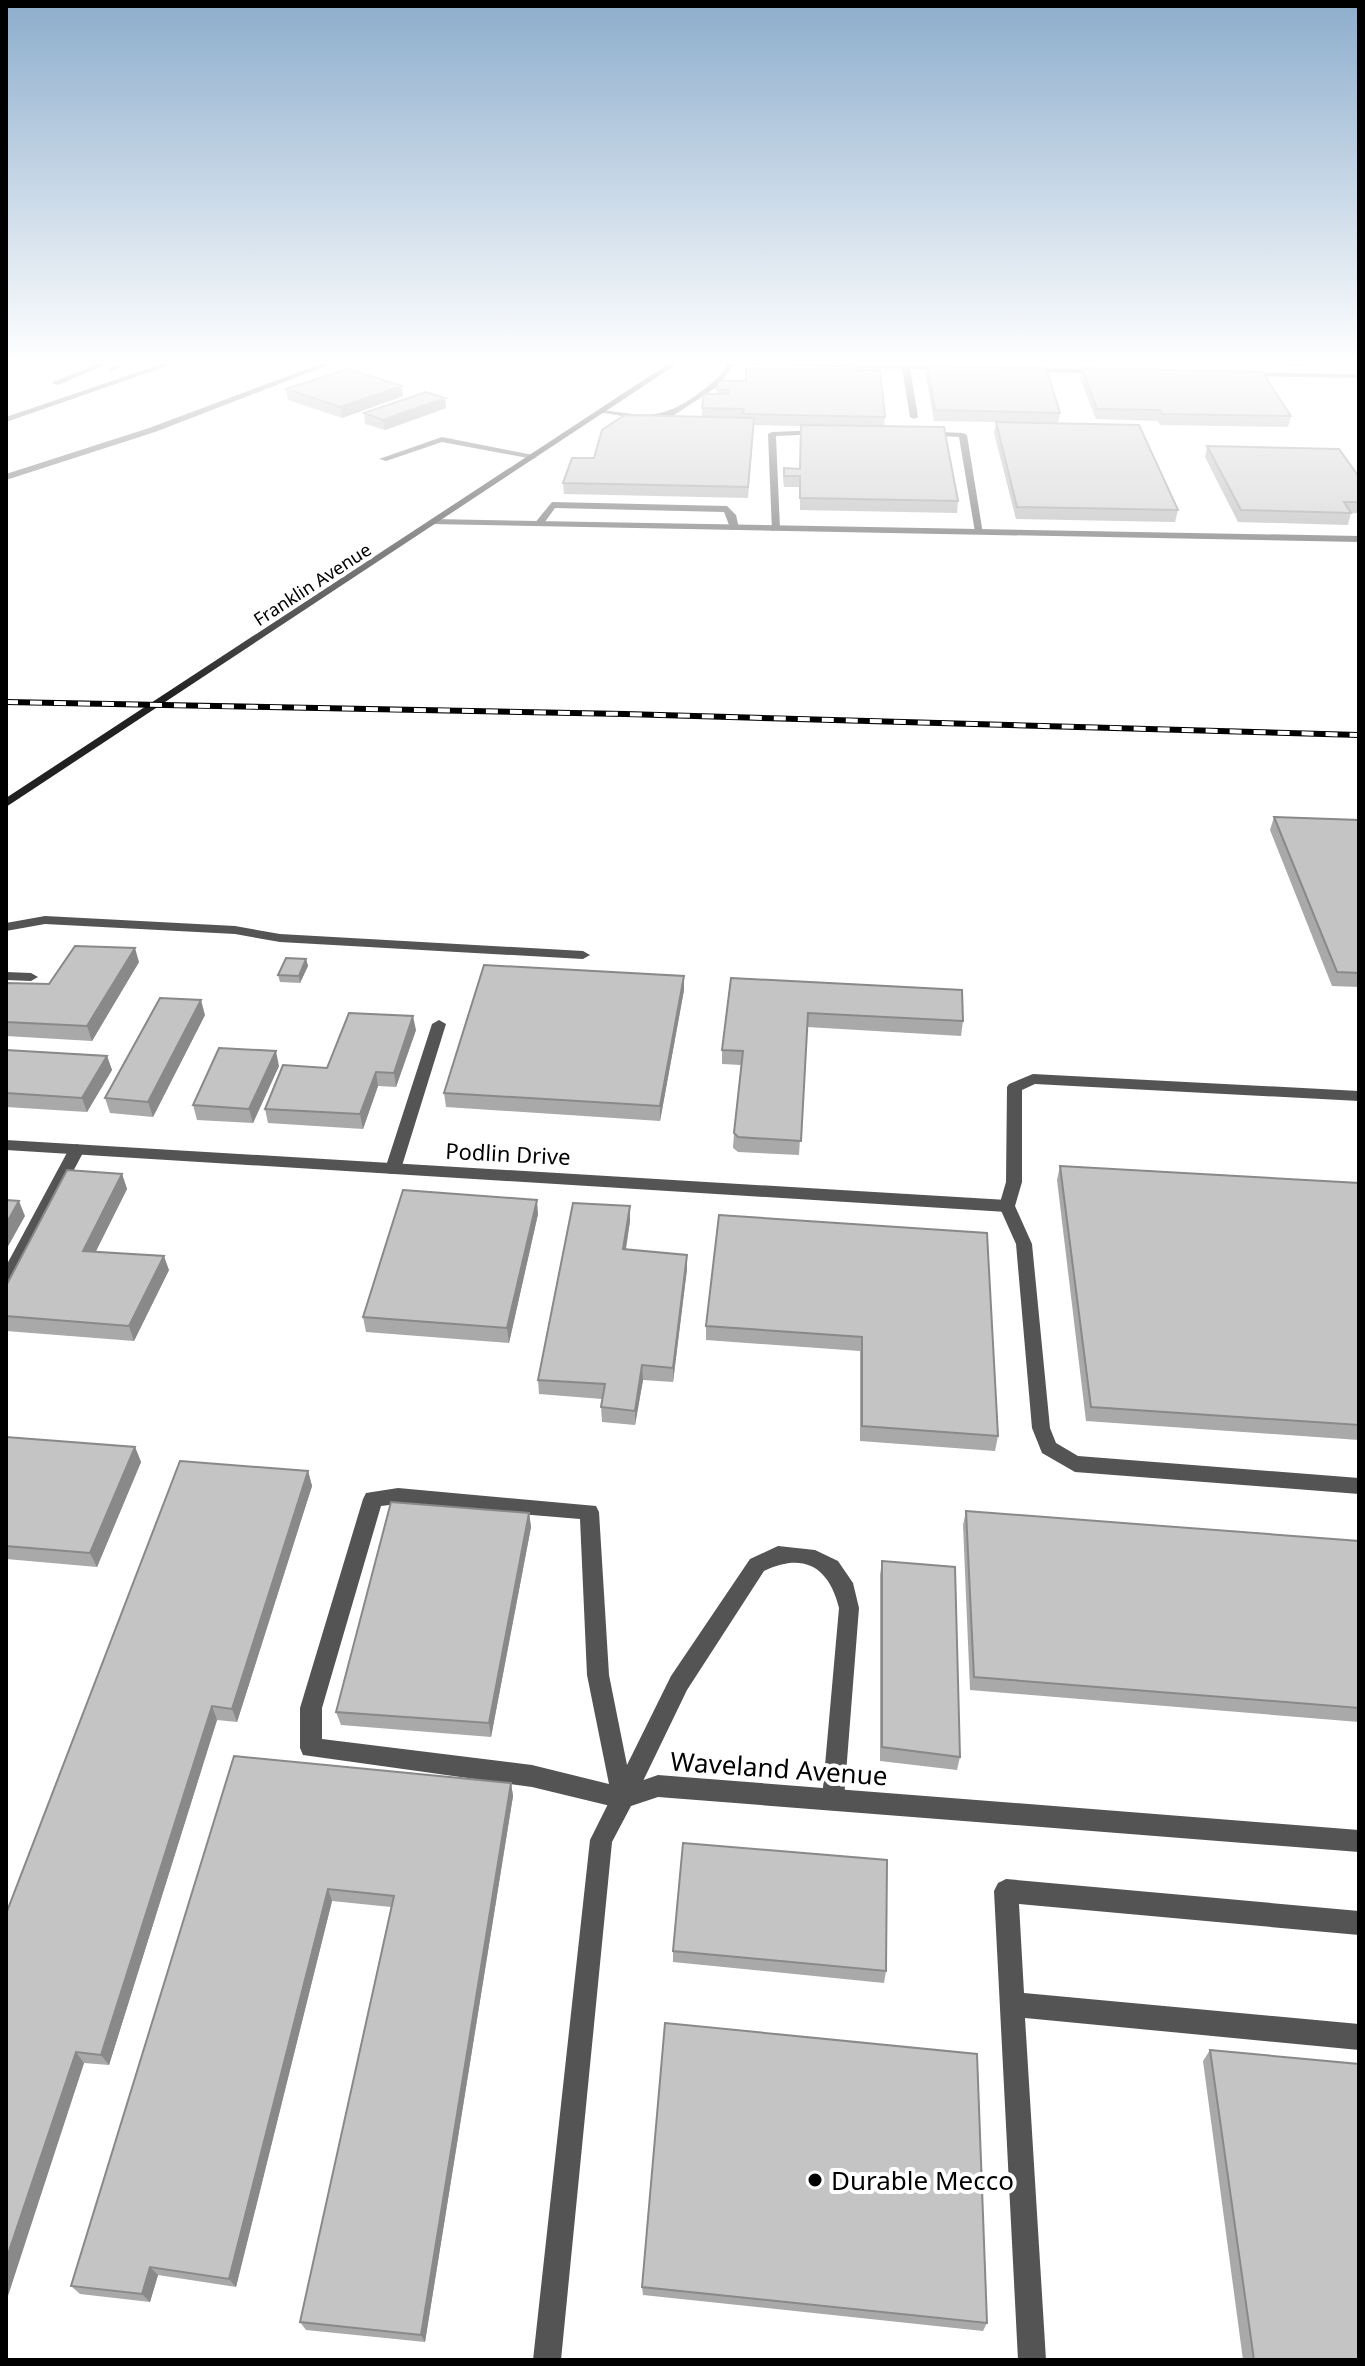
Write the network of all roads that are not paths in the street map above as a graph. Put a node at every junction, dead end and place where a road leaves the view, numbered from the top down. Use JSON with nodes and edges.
{"nodes":[{"id":1,"x":506,"y":474,"type":"edge"},
{"id":2,"x":773,"y":474,"type":"edge"},
{"id":3,"x":970,"y":474,"type":"edge"},
{"id":4,"x":433,"y":522,"type":"junction"},
{"id":5,"x":539,"y":524,"type":"junction"},
{"id":6,"x":734,"y":528,"type":"junction"},
{"id":7,"x":775,"y":529,"type":"junction"},
{"id":8,"x":980,"y":532,"type":"junction"},
{"id":9,"x":1359,"y":539,"type":"edge"},
{"id":10,"x":6,"y":803,"type":"edge"},
{"id":11,"x":6,"y":927,"type":"edge"},
{"id":12,"x":583,"y":955,"type":"dead end"},
{"id":13,"x":6,"y":976,"type":"edge"},
{"id":14,"x":31,"y":977,"type":"dead end"},
{"id":15,"x":439,"y":1024,"type":"dead end"},
{"id":16,"x":1359,"y":1096,"type":"edge"},
{"id":17,"x":6,"y":1145,"type":"edge"},
{"id":18,"x":77,"y":1149,"type":"junction"},
{"id":19,"x":393,"y":1169,"type":"junction"},
{"id":20,"x":1007,"y":1206,"type":"junction"},
{"id":21,"x":6,"y":1282,"type":"edge"},
{"id":22,"x":1359,"y":1486,"type":"edge"},
{"id":23,"x":623,"y":1798,"type":"junction"},
{"id":24,"x":833,"y":1799,"type":"junction"},
{"id":25,"x":1359,"y":1841,"type":"edge"},
{"id":26,"x":1359,"y":1923,"type":"edge"},
{"id":27,"x":1012,"y":2004,"type":"junction"},
{"id":28,"x":1359,"y":2037,"type":"edge"},
{"id":29,"x":547,"y":2360,"type":"edge"},
{"id":30,"x":1032,"y":2360,"type":"edge"}],
"edges":[{"from":1,"to":4,"type":"main road","name":"Franklin Avenue"},
{"from":2,"to":7,"type":"street"},
{"from":3,"to":8,"type":"street"},
{"from":4,"to":5,"type":"street"},
{"from":4,"to":10,"type":"main road","name":"Franklin Avenue"},
{"from":5,"to":6,"type":"street"},
{"from":5,"to":6,"type":"street"},
{"from":6,"to":7,"type":"street"},
{"from":7,"to":8,"type":"street"},
{"from":8,"to":9,"type":"street"},
{"from":11,"to":12,"type":"street"},
{"from":13,"to":14,"type":"street"},
{"from":15,"to":19,"type":"street"},
{"from":16,"to":20,"type":"street"},
{"from":17,"to":18,"type":"street","name":"Podlin Drive"},
{"from":18,"to":19,"type":"street","name":"Podlin Drive"},
{"from":18,"to":21,"type":"street"},
{"from":19,"to":20,"type":"street","name":"Podlin Drive"},
{"from":20,"to":22,"type":"street"},
{"from":23,"to":23,"type":"street"},
{"from":23,"to":24,"type":"street","name":"Waveland Avenue"},
{"from":23,"to":24,"type":"street"},
{"from":23,"to":29,"type":"street"},
{"from":24,"to":25,"type":"street","name":"Waveland Avenue"},
{"from":26,"to":27,"type":"street"},
{"from":27,"to":28,"type":"street"},
{"from":27,"to":30,"type":"street"}]}
